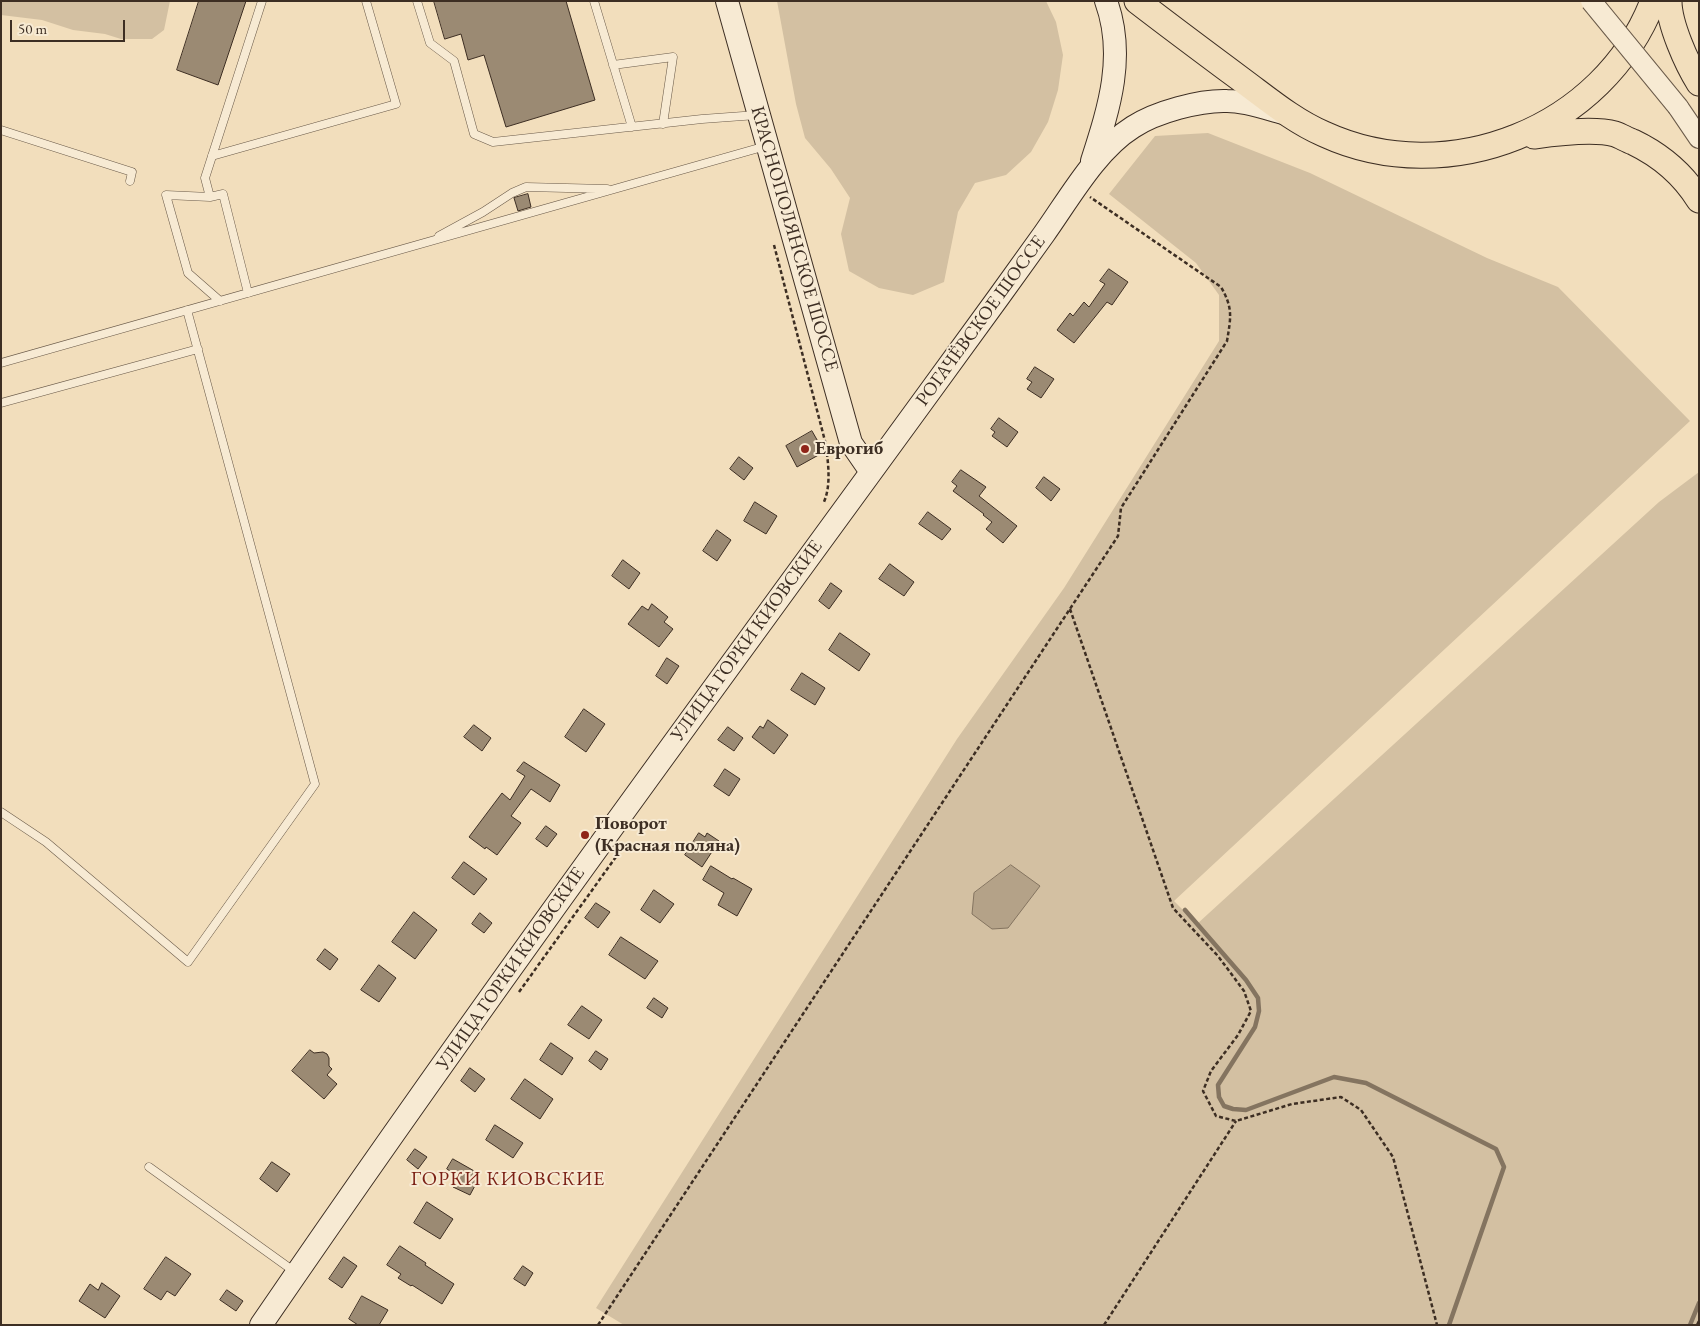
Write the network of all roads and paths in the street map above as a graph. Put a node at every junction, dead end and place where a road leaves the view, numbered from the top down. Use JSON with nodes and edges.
{"nodes":[{"id":1,"x":262,"y":1,"type":"edge"},
{"id":2,"x":366,"y":1,"type":"edge"},
{"id":3,"x":417,"y":1,"type":"edge"},
{"id":4,"x":594,"y":1,"type":"edge"},
{"id":5,"x":727,"y":1,"type":"edge"},
{"id":6,"x":1106,"y":1,"type":"edge"},
{"id":7,"x":1137,"y":1,"type":"edge"},
{"id":8,"x":1591,"y":1,"type":"edge"},
{"id":9,"x":1653,"y":1,"type":"edge"},
{"id":10,"x":1669,"y":1,"type":"edge"},
{"id":11,"x":613,"y":65,"type":"junction"},
{"id":12,"x":1699,"y":83,"type":"edge"},
{"id":13,"x":759,"y":115,"type":"junction"},
{"id":14,"x":1289,"y":115,"type":"junction"},
{"id":15,"x":662,"y":124,"type":"junction"},
{"id":16,"x":632,"y":127,"type":"junction"},
{"id":17,"x":1,"y":130,"type":"edge"},
{"id":18,"x":1699,"y":138,"type":"edge"},
{"id":19,"x":1514,"y":139,"type":"junction"},
{"id":20,"x":768,"y":146,"type":"junction"},
{"id":21,"x":212,"y":156,"type":"junction"},
{"id":22,"x":1090,"y":169,"type":"junction"},
{"id":23,"x":130,"y":181,"type":"dead end"},
{"id":24,"x":1077,"y":188,"type":"junction"},
{"id":25,"x":615,"y":189,"type":"junction"},
{"id":26,"x":210,"y":197,"type":"junction"},
{"id":27,"x":1699,"y":200,"type":"edge"},
{"id":28,"x":426,"y":242,"type":"junction"},
{"id":29,"x":774,"y":244,"type":"dead end"},
{"id":30,"x":248,"y":293,"type":"junction"},
{"id":31,"x":220,"y":301,"type":"junction"},
{"id":32,"x":187,"y":310,"type":"junction"},
{"id":33,"x":198,"y":348,"type":"junction"},
{"id":34,"x":1,"y":363,"type":"edge"},
{"id":35,"x":1,"y":403,"type":"edge"},
{"id":36,"x":871,"y":472,"type":"junction"},
{"id":37,"x":822,"y":507,"type":"dead end"},
{"id":38,"x":1070,"y":609,"type":"junction"},
{"id":39,"x":1,"y":812,"type":"edge"},
{"id":40,"x":1236,"y":1122,"type":"junction"},
{"id":41,"x":148,"y":1167,"type":"dead end"},
{"id":42,"x":297,"y":1273,"type":"junction"},
{"id":43,"x":1699,"y":1320,"type":"edge"},
{"id":44,"x":262,"y":1325,"type":"edge"},
{"id":45,"x":598,"y":1325,"type":"edge"},
{"id":46,"x":1104,"y":1325,"type":"edge"},
{"id":47,"x":1437,"y":1325,"type":"edge"},
{"id":48,"x":1697,"y":1325,"type":"edge"}],
"edges":[{"from":1,"to":21,"type":"lane"},
{"from":2,"to":21,"type":"lane"},
{"from":3,"to":16,"type":"lane"},
{"from":4,"to":11,"type":"lane"},
{"from":5,"to":13,"type":"main road","name":"КРАСНОПОЛЯНСКОЕ ШОССЕ"},
{"from":6,"to":22,"type":"main road","name":"РОГАЧЁВСКОЕ ШОССЕ"},
{"from":7,"to":14,"type":"main road","name":"РОГАЧЁВСКОЕ ШОССЕ"},
{"from":8,"to":18,"type":"street","bridge":true},
{"from":9,"to":19,"type":"main road","name":"РОГАЧЁВСКОЕ ШОССЕ"},
{"from":10,"to":12,"type":"main road"},
{"from":11,"to":15,"type":"lane"},
{"from":11,"to":16,"type":"lane"},
{"from":13,"to":15,"type":"lane"},
{"from":13,"to":20,"type":"main road","name":"КРАСНОПОЛЯНСКОЕ ШОССЕ"},
{"from":14,"to":19,"type":"main road","name":"РОГАЧЁВСКОЕ ШОССЕ"},
{"from":14,"to":22,"type":"main road","name":"РОГАЧЁВСКОЕ ШОССЕ"},
{"from":15,"to":16,"type":"lane"},
{"from":17,"to":23,"type":"lane"},
{"from":19,"to":27,"type":"main road"},
{"from":20,"to":25,"type":"lane"},
{"from":20,"to":36,"type":"main road","name":"КРАСНОПОЛЯНСКОЕ ШОССЕ"},
{"from":21,"to":26,"type":"lane"},
{"from":22,"to":24,"type":"main road","name":"РОГАЧЁВСКОЕ ШОССЕ"},
{"from":24,"to":36,"type":"main road","name":"РОГАЧЁВСКОЕ ШОССЕ"},
{"from":24,"to":38,"type":"path"},
{"from":25,"to":28,"type":"lane"},
{"from":25,"to":28,"type":"lane"},
{"from":26,"to":30,"type":"lane"},
{"from":26,"to":31,"type":"lane"},
{"from":28,"to":30,"type":"lane"},
{"from":29,"to":37,"type":"path"},
{"from":30,"to":31,"type":"lane"},
{"from":31,"to":32,"type":"lane"},
{"from":32,"to":33,"type":"lane"},
{"from":32,"to":34,"type":"lane"},
{"from":33,"to":35,"type":"lane"},
{"from":33,"to":39,"type":"lane"},
{"from":36,"to":42,"type":"main road","name":"УЛИЦА ГОРКИ КИОВСКИЕ"},
{"from":38,"to":40,"type":"path"},
{"from":38,"to":45,"type":"path"},
{"from":40,"to":46,"type":"path"},
{"from":40,"to":47,"type":"path"},
{"from":41,"to":42,"type":"lane"},
{"from":42,"to":44,"type":"main road","name":"УЛИЦА ГОРКИ КИОВСКИЕ"},
{"from":43,"to":48,"type":"path"}]}
